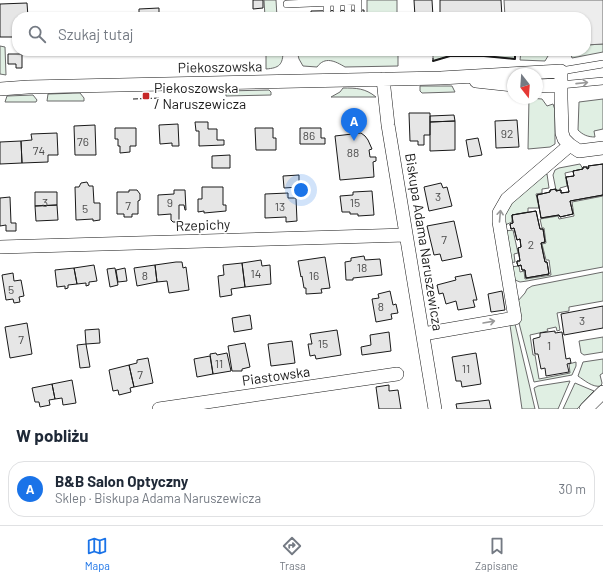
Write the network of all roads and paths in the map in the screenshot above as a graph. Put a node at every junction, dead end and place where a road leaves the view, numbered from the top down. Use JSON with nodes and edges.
{"nodes":[{"id":1,"x":348,"y":1,"type":"junction"},
{"id":2,"x":327,"y":2,"type":"junction"},
{"id":3,"x":338,"y":2,"type":"junction"},
{"id":4,"x":317,"y":3,"type":"junction"},
{"id":5,"x":287,"y":4,"type":"dead end"},
{"id":6,"x":358,"y":10,"type":"dead end"},
{"id":7,"x":318,"y":11,"type":"dead end"},
{"id":8,"x":327,"y":11,"type":"dead end"},
{"id":9,"x":337,"y":11,"type":"dead end"},
{"id":10,"x":348,"y":11,"type":"dead end"},
{"id":11,"x":603,"y":64,"type":"edge"},
{"id":12,"x":561,"y":71,"type":"junction"},
{"id":13,"x":441,"y":78,"type":"junction"},
{"id":14,"x":383,"y":79,"type":"junction"},
{"id":15,"x":603,"y":81,"type":"edge"},
{"id":16,"x":507,"y":84,"type":"edge"},
{"id":17,"x":560,"y":85,"type":"junction"},
{"id":18,"x":543,"y":86,"type":"edge"},
{"id":19,"x":0,"y":88,"type":"edge"},
{"id":20,"x":570,"y":146,"type":"junction"},
{"id":21,"x":603,"y":148,"type":"edge"},
{"id":22,"x":406,"y":235,"type":"junction"},
{"id":23,"x":0,"y":248,"type":"edge"},
{"id":24,"x":423,"y":334,"type":"junction"},
{"id":25,"x":397,"y":374,"type":"dead end"},
{"id":26,"x":603,"y":392,"type":"edge"},
{"id":27,"x":217,"y":405,"type":"edge"},
{"id":28,"x":159,"y":409,"type":"edge"},
{"id":29,"x":435,"y":409,"type":"edge"},
{"id":30,"x":586,"y":409,"type":"edge"}],
"edges":[{"from":1,"to":3,"type":"lane"},
{"from":1,"to":6,"type":"lane"},
{"from":1,"to":10,"type":"lane"},
{"from":2,"to":3,"type":"lane"},
{"from":2,"to":4,"type":"lane"},
{"from":2,"to":8,"type":"lane"},
{"from":3,"to":9,"type":"lane"},
{"from":4,"to":5,"type":"lane"},
{"from":4,"to":7,"type":"lane"},
{"from":11,"to":12,"type":"lane"},
{"from":12,"to":13,"type":"street","name":"Piekoszowska"},
{"from":12,"to":17,"type":"street"},
{"from":13,"to":14,"type":"street","name":"Piekoszowska"},
{"from":13,"to":16,"type":"street","name":"Piekoszowska"},
{"from":14,"to":19,"type":"street","name":"Piekoszowska"},
{"from":14,"to":22,"type":"street","name":"Biskupa Adama Naruszewicza"},
{"from":17,"to":15,"type":"lane","one_way":true},
{"from":17,"to":18,"type":"street"},
{"from":17,"to":20,"type":"street"},
{"from":20,"to":21,"type":"street"},
{"from":24,"to":20,"type":"street","one_way":true},
{"from":22,"to":23,"type":"street","name":"Rzepichy"},
{"from":22,"to":24,"type":"street","name":"Biskupa Adama Naruszewicza"},
{"from":24,"to":29,"type":"street","name":"Biskupa Adama Naruszewicza"},
{"from":25,"to":27,"type":"street","name":"Piastowska"},
{"from":26,"to":30,"type":"street"},
{"from":27,"to":28,"type":"street","name":"Piastowska"}]}
